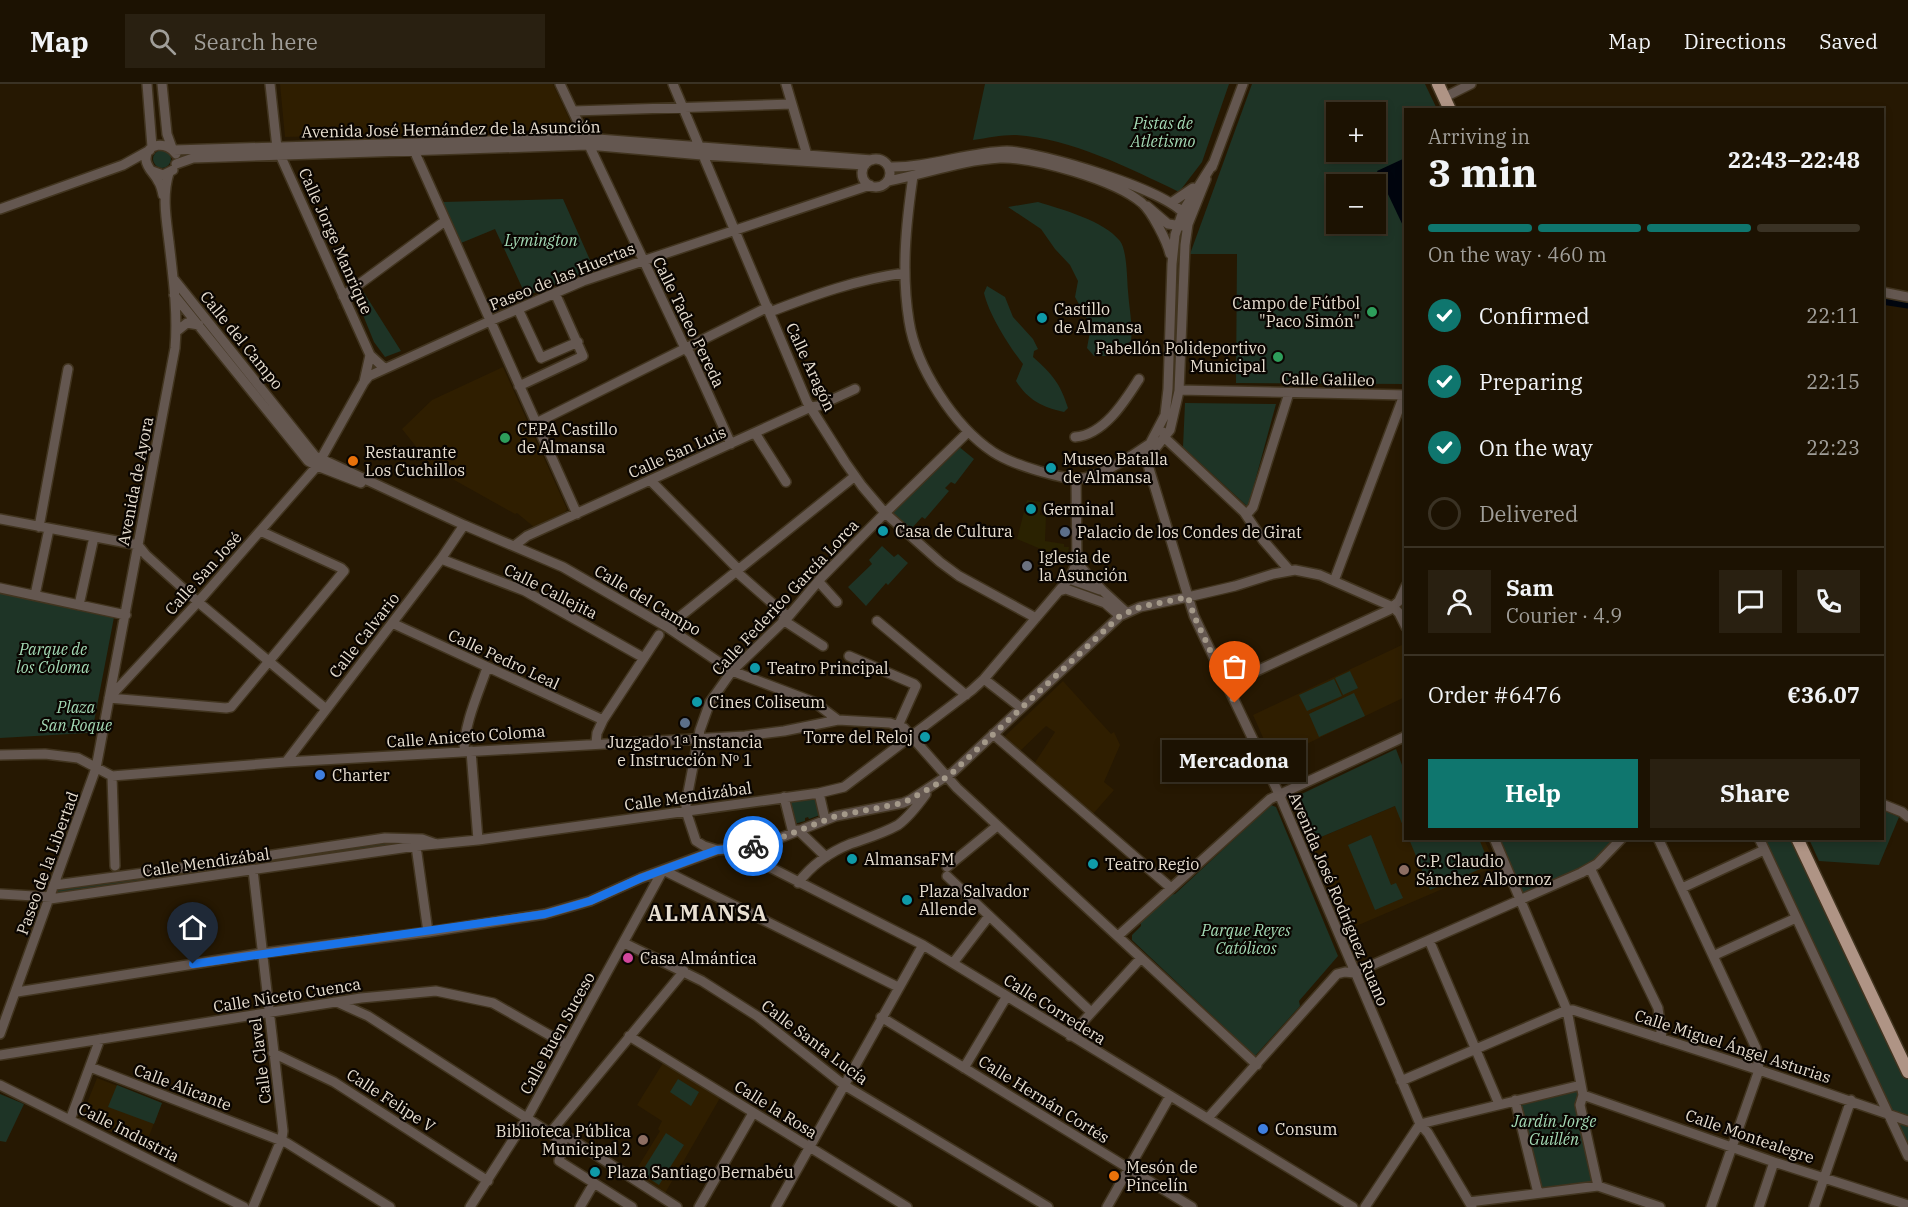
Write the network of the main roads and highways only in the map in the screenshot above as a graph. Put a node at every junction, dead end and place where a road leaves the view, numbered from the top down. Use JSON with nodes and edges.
{"nodes":[{"id":1,"x":1438,"y":84,"type":"edge"},
{"id":2,"x":1449,"y":108,"type":"edge"},
{"id":3,"x":1798,"y":840,"type":"edge"},
{"id":4,"x":1908,"y":1072,"type":"edge"}],
"edges":[{"from":1,"to":2,"type":"main road"},
{"from":3,"to":4,"type":"main road"}]}
